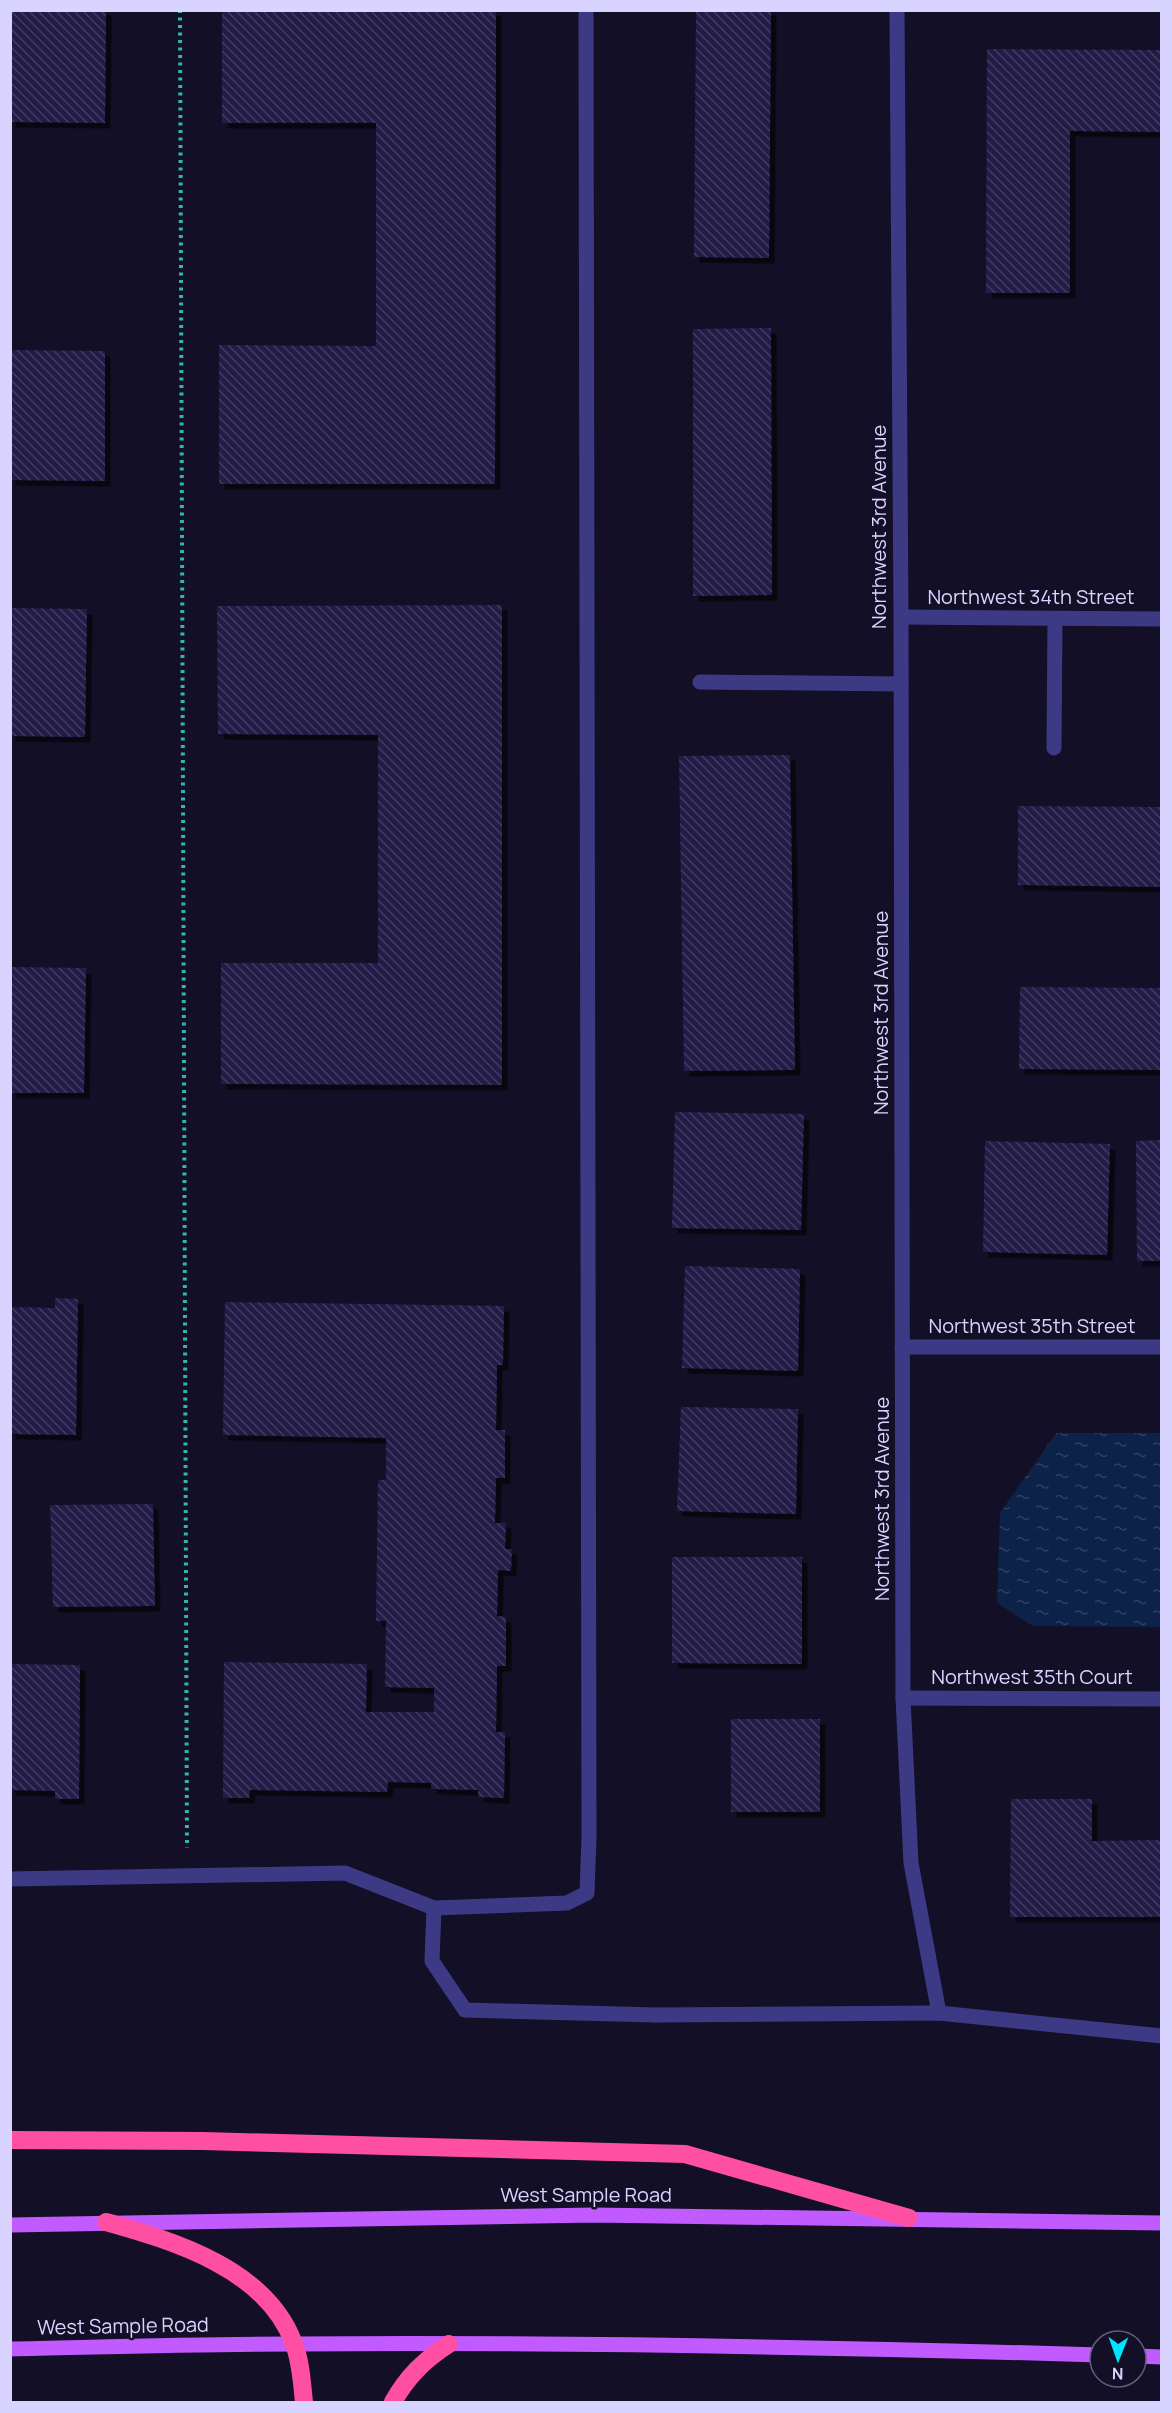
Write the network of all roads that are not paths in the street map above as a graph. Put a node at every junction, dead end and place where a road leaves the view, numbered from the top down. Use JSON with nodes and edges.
{"nodes":[{"id":1,"x":586,"y":10,"type":"edge"},
{"id":2,"x":897,"y":10,"type":"edge"},
{"id":3,"x":901,"y":617,"type":"junction"},
{"id":4,"x":1055,"y":619,"type":"junction"},
{"id":5,"x":1161,"y":619,"type":"edge"},
{"id":6,"x":700,"y":682,"type":"dead end"},
{"id":7,"x":901,"y":684,"type":"junction"},
{"id":8,"x":1054,"y":748,"type":"dead end"},
{"id":9,"x":902,"y":1347,"type":"junction"},
{"id":10,"x":1161,"y":1347,"type":"edge"},
{"id":11,"x":903,"y":1698,"type":"junction"},
{"id":12,"x":1161,"y":1699,"type":"edge"},
{"id":13,"x":10,"y":1879,"type":"edge"},
{"id":14,"x":434,"y":1908,"type":"junction"},
{"id":15,"x":939,"y":2013,"type":"junction"},
{"id":16,"x":1161,"y":2036,"type":"edge"},
{"id":17,"x":10,"y":2140,"type":"edge"},
{"id":18,"x":909,"y":2218,"type":"junction"},
{"id":19,"x":106,"y":2222,"type":"junction"},
{"id":20,"x":1161,"y":2223,"type":"edge"},
{"id":21,"x":10,"y":2225,"type":"edge"},
{"id":22,"x":294,"y":2344,"type":"junction"},
{"id":23,"x":448,"y":2344,"type":"junction"},
{"id":24,"x":10,"y":2349,"type":"edge"},
{"id":25,"x":1088,"y":2355,"type":"edge"},
{"id":26,"x":304,"y":2403,"type":"edge"},
{"id":27,"x":393,"y":2403,"type":"edge"}],
"edges":[{"from":1,"to":14,"type":"street"},
{"from":2,"to":3,"type":"street","name":"Northwest 3rd Avenue"},
{"from":3,"to":4,"type":"street","name":"Northwest 34th Street"},
{"from":3,"to":7,"type":"street","name":"Northwest 3rd Avenue"},
{"from":4,"to":5,"type":"street","name":"Northwest 34th Street"},
{"from":4,"to":8,"type":"street"},
{"from":6,"to":7,"type":"street"},
{"from":7,"to":9,"type":"street","name":"Northwest 3rd Avenue"},
{"from":9,"to":10,"type":"street","name":"Northwest 35th Street"},
{"from":9,"to":11,"type":"street","name":"Northwest 3rd Avenue"},
{"from":11,"to":12,"type":"street","name":"Northwest 35th Court"},
{"from":11,"to":15,"type":"street","name":"Northwest 3rd Avenue"},
{"from":13,"to":14,"type":"street"},
{"from":14,"to":15,"type":"street"},
{"from":15,"to":16,"type":"street"},
{"from":17,"to":18,"type":"highway"},
{"from":18,"to":19,"type":"main road","name":"West Sample Road"},
{"from":18,"to":20,"type":"main road","name":"West Sample Road"},
{"from":19,"to":21,"type":"main road","name":"West Sample Road"},
{"from":19,"to":22,"type":"highway"},
{"from":22,"to":23,"type":"main road","name":"West Sample Road"},
{"from":22,"to":24,"type":"main road","name":"West Sample Road"},
{"from":22,"to":26,"type":"highway"},
{"from":23,"to":25,"type":"main road","name":"West Sample Road"},
{"from":23,"to":27,"type":"highway"}]}
